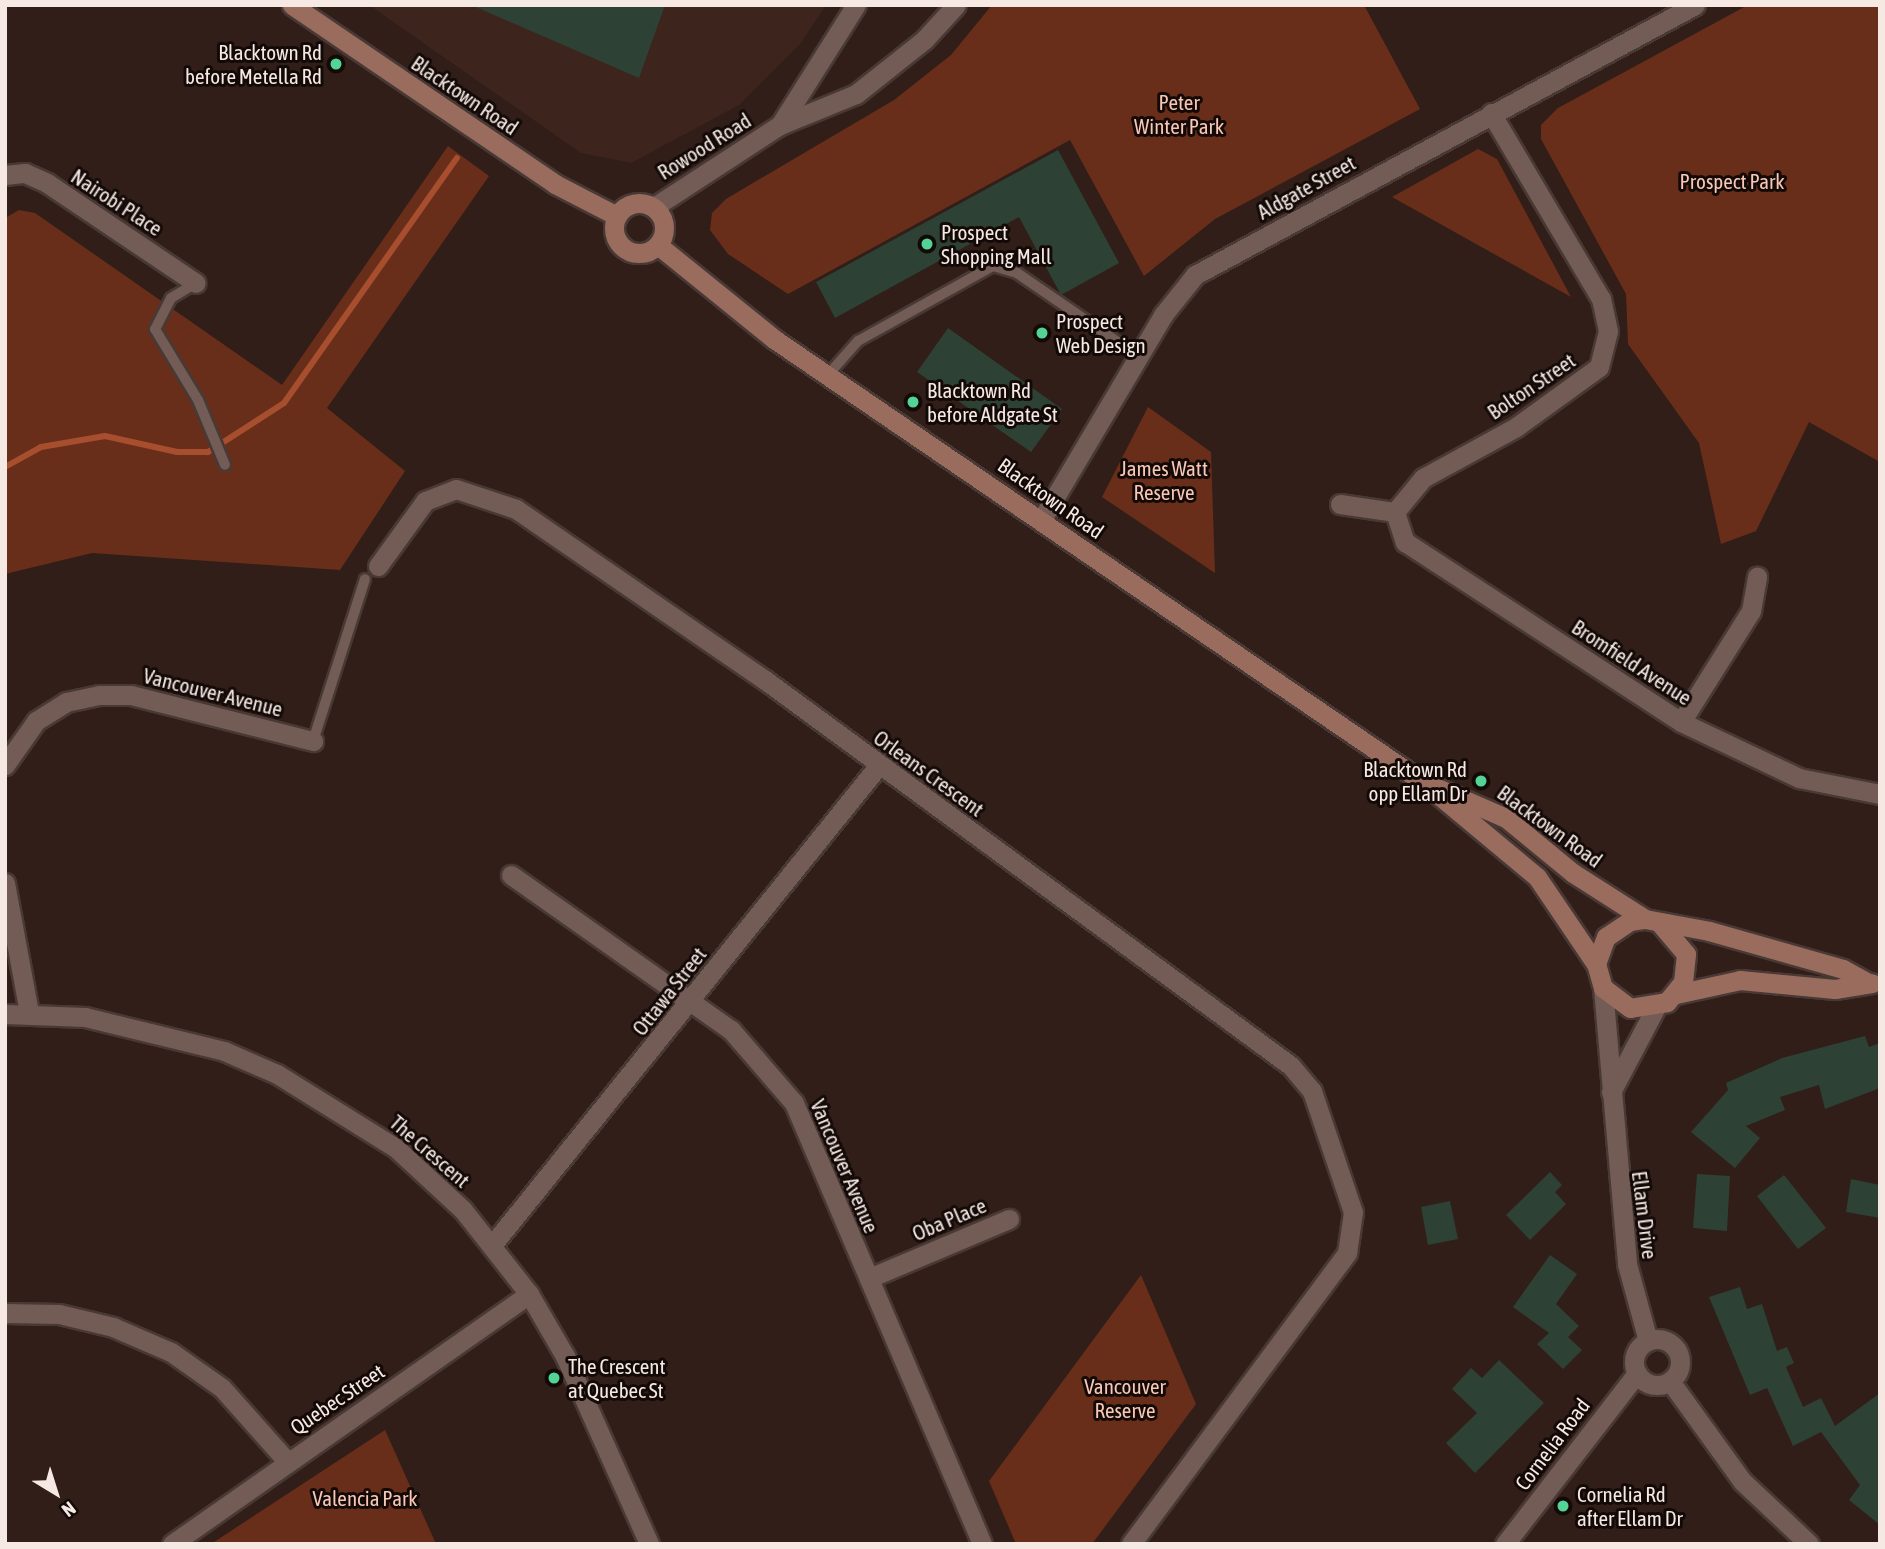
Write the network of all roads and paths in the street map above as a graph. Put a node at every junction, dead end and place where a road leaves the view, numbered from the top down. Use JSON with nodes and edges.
{"nodes":[{"id":1,"x":292,"y":5,"type":"edge"},
{"id":2,"x":856,"y":5,"type":"edge"},
{"id":3,"x":956,"y":5,"type":"edge"},
{"id":4,"x":1695,"y":5,"type":"edge"},
{"id":5,"x":1491,"y":113,"type":"junction"},
{"id":6,"x":780,"y":125,"type":"junction"},
{"id":7,"x":6,"y":173,"type":"edge"},
{"id":8,"x":654,"y":207,"type":"junction"},
{"id":9,"x":617,"y":216,"type":"junction"},
{"id":10,"x":658,"y":245,"type":"junction"},
{"id":11,"x":196,"y":283,"type":"joint"},
{"id":12,"x":1138,"y":356,"type":"junction"},
{"id":13,"x":827,"y":376,"type":"junction"},
{"id":14,"x":225,"y":465,"type":"dead end"},
{"id":15,"x":1340,"y":504,"type":"dead end"},
{"id":16,"x":1395,"y":512,"type":"junction"},
{"id":17,"x":1042,"y":519,"type":"junction"},
{"id":18,"x":371,"y":573,"type":"joint"},
{"id":19,"x":1756,"y":577,"type":"dead end"},
{"id":20,"x":1681,"y":722,"type":"junction"},
{"id":21,"x":313,"y":741,"type":"joint"},
{"id":22,"x":5,"y":765,"type":"edge"},
{"id":23,"x":879,"y":765,"type":"junction"},
{"id":24,"x":1423,"y":782,"type":"junction"},
{"id":25,"x":1880,"y":794,"type":"edge"},
{"id":26,"x":511,"y":875,"type":"dead end"},
{"id":27,"x":5,"y":883,"type":"edge"},
{"id":28,"x":1652,"y":921,"type":"junction"},
{"id":29,"x":1596,"y":964,"type":"junction"},
{"id":30,"x":1874,"y":983,"type":"edge"},
{"id":31,"x":1603,"y":988,"type":"junction"},
{"id":32,"x":1676,"y":993,"type":"junction"},
{"id":33,"x":690,"y":999,"type":"junction"},
{"id":34,"x":1656,"y":1007,"type":"junction"},
{"id":35,"x":29,"y":1012,"type":"junction"},
{"id":36,"x":5,"y":1014,"type":"edge"},
{"id":37,"x":1611,"y":1092,"type":"junction"},
{"id":38,"x":1009,"y":1219,"type":"dead end"},
{"id":39,"x":493,"y":1244,"type":"junction"},
{"id":40,"x":869,"y":1278,"type":"junction"},
{"id":41,"x":529,"y":1294,"type":"junction"},
{"id":42,"x":5,"y":1314,"type":"edge"},
{"id":43,"x":1648,"y":1341,"type":"junction"},
{"id":44,"x":1637,"y":1373,"type":"junction"},
{"id":45,"x":1670,"y":1381,"type":"junction"},
{"id":46,"x":286,"y":1460,"type":"junction"},
{"id":47,"x":172,"y":1544,"type":"edge"},
{"id":48,"x":649,"y":1544,"type":"edge"},
{"id":49,"x":982,"y":1544,"type":"edge"},
{"id":50,"x":1131,"y":1544,"type":"edge"},
{"id":51,"x":1505,"y":1544,"type":"edge"},
{"id":52,"x":1809,"y":1544,"type":"edge"}],
"edges":[{"from":1,"to":9,"type":"main road","name":"Blacktown Road"},
{"from":2,"to":6,"type":"street","name":"Rowood Road"},
{"from":3,"to":6,"type":"street","name":"Rowood Road"},
{"from":4,"to":5,"type":"street","name":"Aldgate Street"},
{"from":5,"to":12,"type":"street","name":"Aldgate Street"},
{"from":5,"to":16,"type":"street","name":"Bolton Street"},
{"from":6,"to":8,"type":"street","name":"Rowood Road"},
{"from":7,"to":11,"type":"street","name":"Nairobi Place"},
{"from":8,"to":9,"type":"main road"},
{"from":8,"to":10,"type":"main road"},
{"from":9,"to":10,"type":"main road"},
{"from":10,"to":13,"type":"main road","name":"Blacktown Road"},
{"from":11,"to":14,"type":"lane"},
{"from":12,"to":13,"type":"lane"},
{"from":12,"to":17,"type":"street","name":"Aldgate Street"},
{"from":13,"to":17,"type":"main road","name":"Blacktown Road"},
{"from":15,"to":16,"type":"street"},
{"from":16,"to":20,"type":"street","name":"Bromfield Avenue"},
{"from":17,"to":24,"type":"main road","name":"Blacktown Road"},
{"from":18,"to":21,"type":"lane"},
{"from":18,"to":23,"type":"street","name":"Orleans Crescent"},
{"from":19,"to":20,"type":"street"},
{"from":20,"to":25,"type":"street","name":"Bromfield Avenue"},
{"from":21,"to":22,"type":"street","name":"Vancouver Avenue"},
{"from":23,"to":33,"type":"street","name":"Ottawa Street"},
{"from":23,"to":50,"type":"street","name":"Orleans Crescent"},
{"from":24,"to":28,"type":"main road","name":"Blacktown Road"},
{"from":24,"to":29,"type":"main road","name":"Blacktown Road"},
{"from":26,"to":33,"type":"street","name":"Vancouver Avenue"},
{"from":27,"to":35,"type":"street"},
{"from":28,"to":29,"type":"main road"},
{"from":28,"to":30,"type":"main road","name":"Blacktown Road"},
{"from":28,"to":32,"type":"main road"},
{"from":29,"to":31,"type":"main road"},
{"from":30,"to":32,"type":"main road","name":"Blacktown Road"},
{"from":31,"to":34,"type":"main road"},
{"from":31,"to":37,"type":"street","name":"Ellam Drive"},
{"from":32,"to":34,"type":"main road"},
{"from":33,"to":39,"type":"street","name":"Ottawa Street"},
{"from":33,"to":40,"type":"street","name":"Vancouver Avenue"},
{"from":34,"to":37,"type":"street"},
{"from":35,"to":36,"type":"street","name":"The Crescent"},
{"from":35,"to":39,"type":"street","name":"The Crescent"},
{"from":37,"to":43,"type":"street","name":"Ellam Drive"},
{"from":38,"to":40,"type":"street","name":"Oba Place"},
{"from":39,"to":41,"type":"street","name":"The Crescent"},
{"from":40,"to":49,"type":"street","name":"Vancouver Avenue"},
{"from":41,"to":46,"type":"street","name":"Quebec Street"},
{"from":41,"to":48,"type":"street","name":"The Crescent"},
{"from":42,"to":46,"type":"street"},
{"from":43,"to":44,"type":"street"},
{"from":43,"to":45,"type":"street"},
{"from":44,"to":45,"type":"street"},
{"from":44,"to":51,"type":"street","name":"Cornelia Road"},
{"from":45,"to":52,"type":"street"},
{"from":46,"to":47,"type":"street","name":"Quebec Street"}]}
